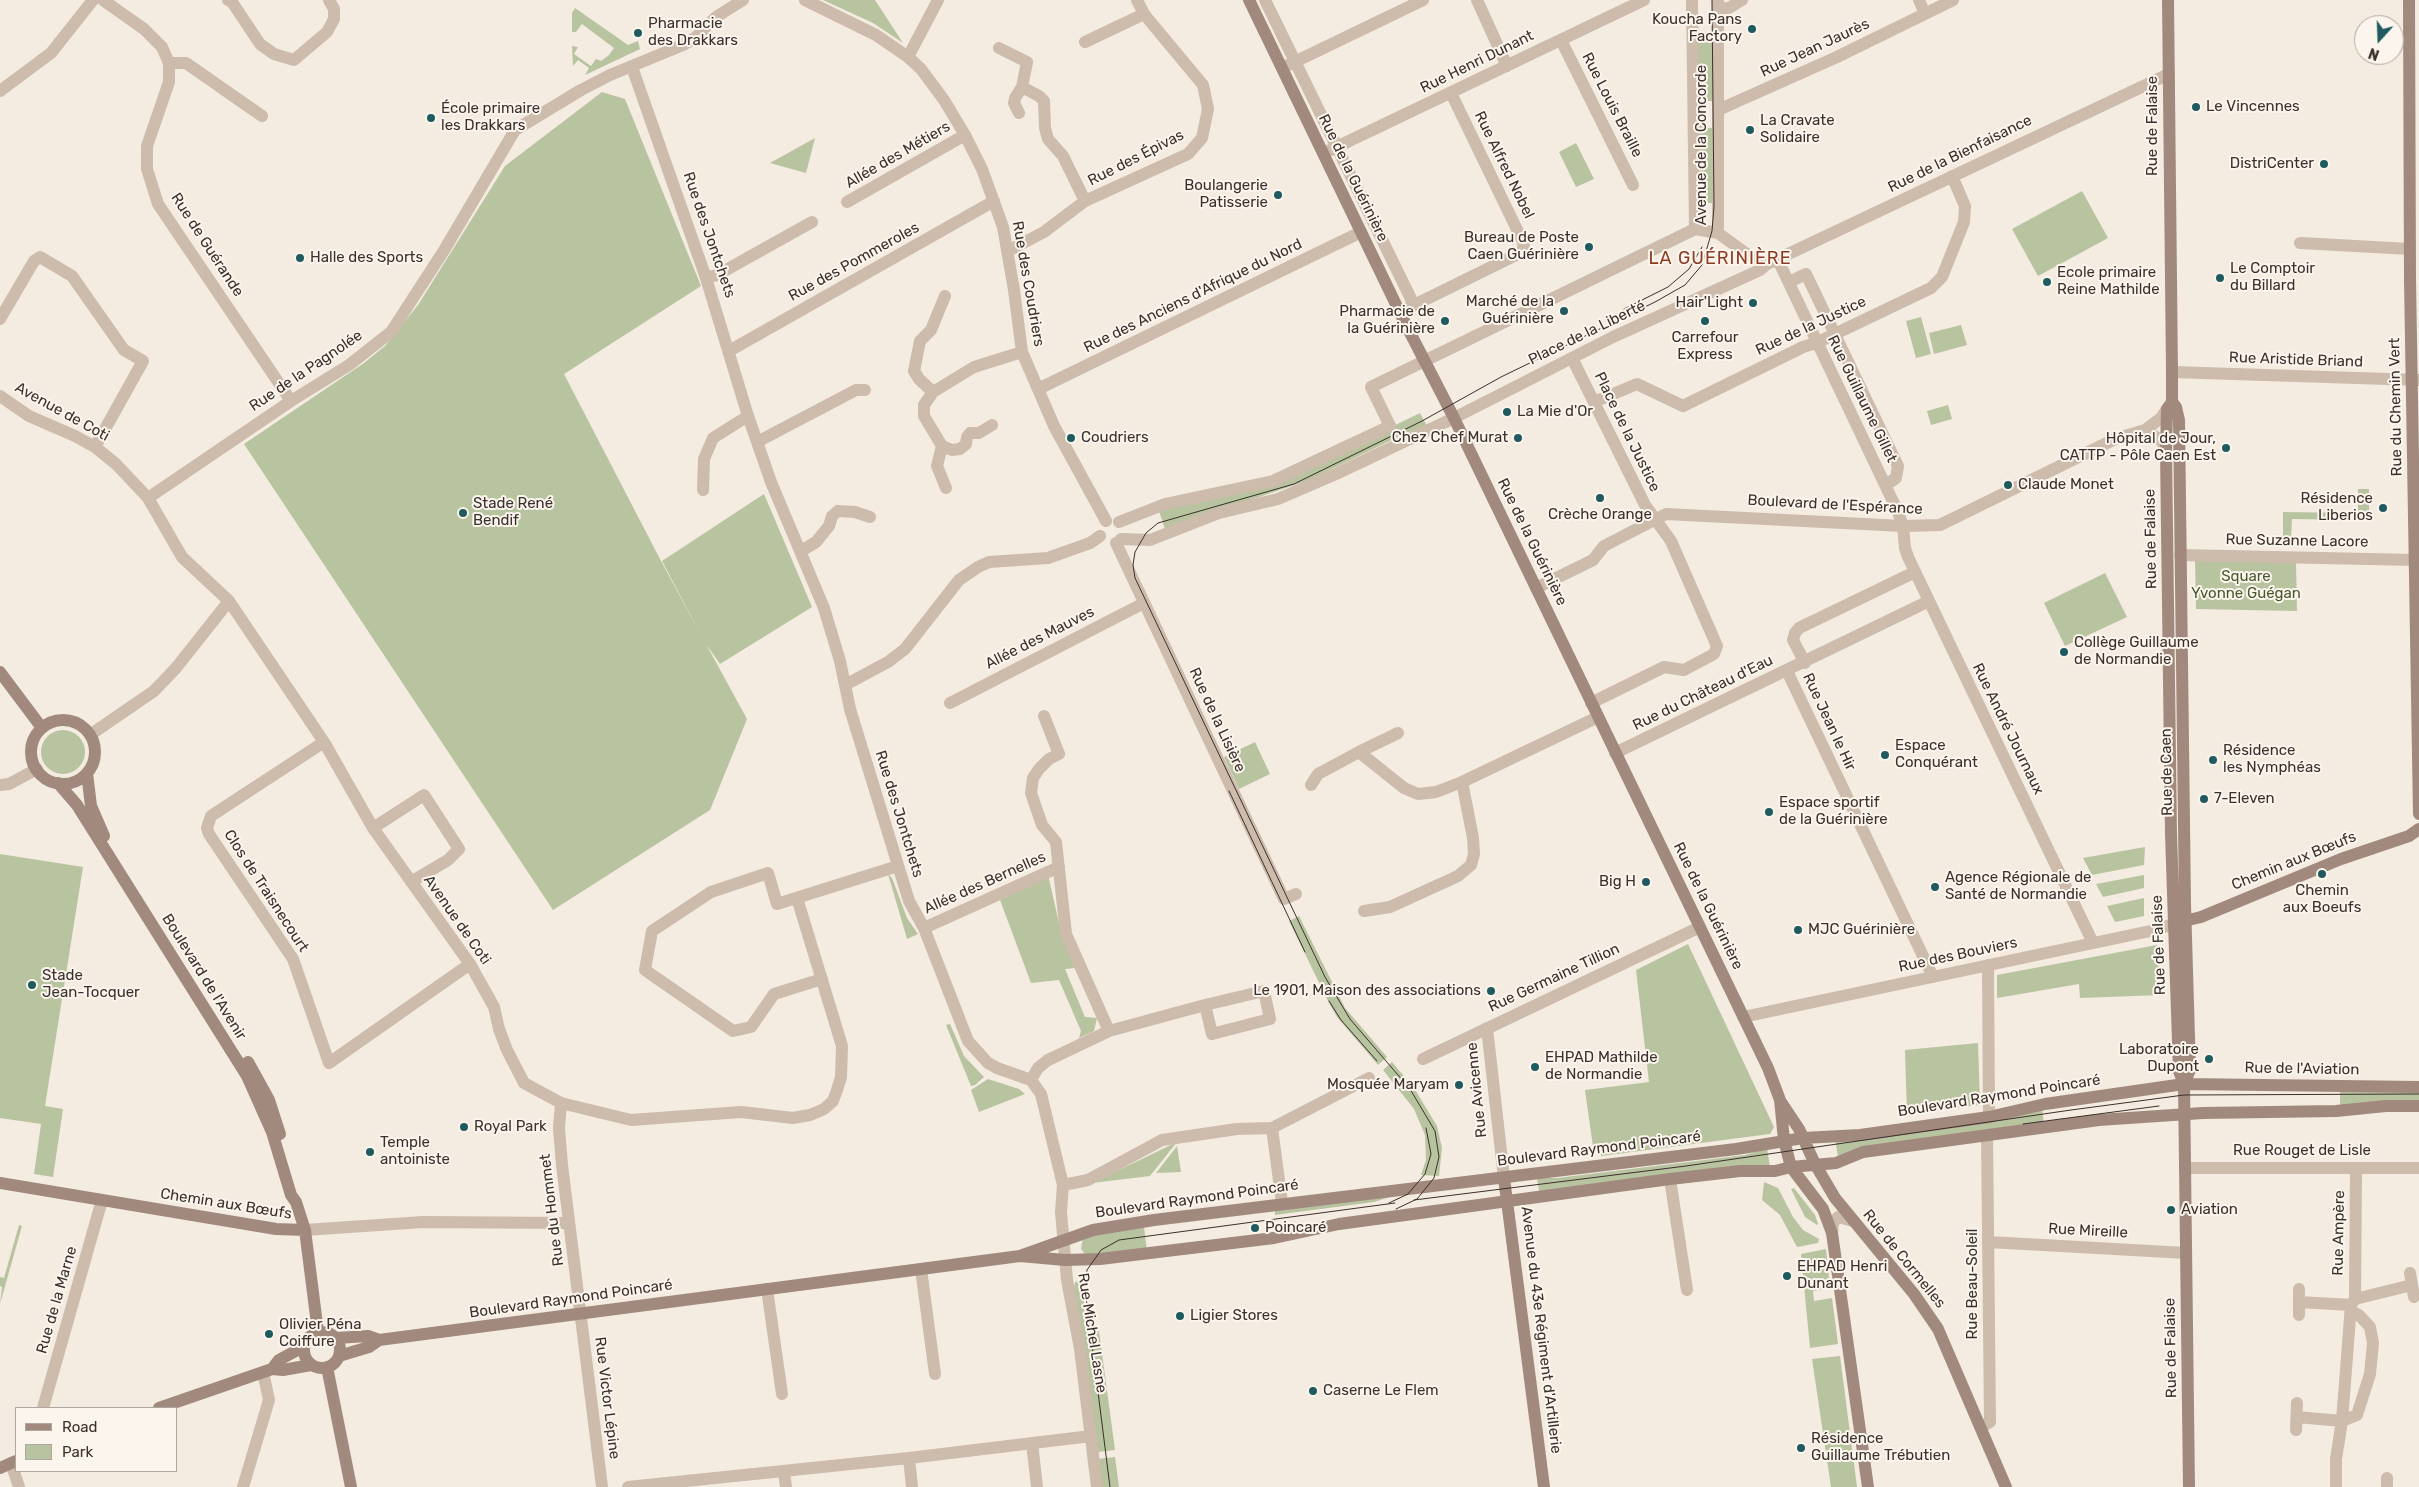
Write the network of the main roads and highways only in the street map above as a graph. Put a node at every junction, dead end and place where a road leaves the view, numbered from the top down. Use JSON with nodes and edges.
{"nodes":[{"id":1,"x":1249,"y":0,"type":"edge"},
{"id":2,"x":2168,"y":0,"type":"edge"},
{"id":3,"x":2409,"y":0,"type":"edge"},
{"id":4,"x":2414,"y":189,"type":"edge"},
{"id":5,"x":2416,"y":380,"type":"edge"},
{"id":6,"x":2170,"y":405,"type":"junction"},
{"id":7,"x":2178,"y":459,"type":"joint"},
{"id":8,"x":0,"y":672,"type":"edge"},
{"id":9,"x":42,"y":728,"type":"junction"},
{"id":10,"x":87,"y":773,"type":"junction"},
{"id":11,"x":58,"y":783,"type":"junction"},
{"id":12,"x":2419,"y":814,"type":"edge"},
{"id":13,"x":2419,"y":829,"type":"edge"},
{"id":14,"x":2180,"y":922,"type":"junction"},
{"id":15,"x":2184,"y":1084,"type":"junction"},
{"id":16,"x":2419,"y":1087,"type":"edge"},
{"id":17,"x":1780,"y":1100,"type":"junction"},
{"id":18,"x":2419,"y":1106,"type":"edge"},
{"id":19,"x":2184,"y":1115,"type":"junction"},
{"id":20,"x":1803,"y":1138,"type":"junction"},
{"id":21,"x":1784,"y":1140,"type":"junction"},
{"id":22,"x":1814,"y":1164,"type":"junction"},
{"id":23,"x":1791,"y":1167,"type":"junction"},
{"id":24,"x":1504,"y":1178,"type":"junction"},
{"id":25,"x":0,"y":1183,"type":"edge"},
{"id":26,"x":296,"y":1202,"type":"junction"},
{"id":27,"x":1508,"y":1203,"type":"junction"},
{"id":28,"x":304,"y":1230,"type":"junction"},
{"id":29,"x":1020,"y":1256,"type":"junction"},
{"id":30,"x":318,"y":1332,"type":"junction"},
{"id":31,"x":336,"y":1338,"type":"junction"},
{"id":32,"x":379,"y":1340,"type":"junction"},
{"id":33,"x":303,"y":1347,"type":"junction"},
{"id":34,"x":339,"y":1356,"type":"junction"},
{"id":35,"x":311,"y":1365,"type":"junction"},
{"id":36,"x":327,"y":1367,"type":"junction"},
{"id":37,"x":267,"y":1370,"type":"junction"},
{"id":38,"x":162,"y":1407,"type":"edge"},
{"id":39,"x":351,"y":1487,"type":"edge"},
{"id":40,"x":1544,"y":1487,"type":"edge"},
{"id":41,"x":1868,"y":1487,"type":"edge"},
{"id":42,"x":2006,"y":1487,"type":"edge"},
{"id":43,"x":2189,"y":1487,"type":"edge"}],
"edges":[{"from":1,"to":17,"type":"main road","name":"Rue de la Guérinière"},
{"from":2,"to":6,"type":"main road","name":"Rue de Falaise"},
{"from":3,"to":4,"type":"main road","name":"Rue du Chemin Vert"},
{"from":4,"to":5,"type":"main road","name":"Rue du Chemin Vert"},
{"from":5,"to":12,"type":"main road","name":"Rue du Chemin Vert"},
{"from":6,"to":7,"type":"main road","name":"Rue de Falaise"},
{"from":6,"to":14,"type":"main road","name":"Rue de Falaise"},
{"from":7,"to":14,"type":"main road","name":"Rue de Caen"},
{"from":8,"to":9,"type":"main road"},
{"from":9,"to":10,"type":"main road"},
{"from":9,"to":11,"type":"main road"},
{"from":10,"to":11,"type":"main road"},
{"from":10,"to":26,"type":"main road","name":"Boulevard de l'Avenir"},
{"from":11,"to":26,"type":"main road","name":"Boulevard de l'Avenir"},
{"from":13,"to":14,"type":"main road","name":"Chemin aux Bœufs"},
{"from":14,"to":15,"type":"main road","name":"Rue de Caen"},
{"from":15,"to":16,"type":"main road","name":"Rue de l'Aviation"},
{"from":15,"to":19,"type":"main road","name":"Rue de Falaise"},
{"from":15,"to":20,"type":"main road","name":"Boulevard Raymond Poincaré"},
{"from":17,"to":20,"type":"main road","name":"Rue de la Guérinière"},
{"from":17,"to":21,"type":"main road","name":"Rue de la Guérinière"},
{"from":18,"to":19,"type":"main road"},
{"from":19,"to":22,"type":"main road","name":"Boulevard Raymond Poincaré"},
{"from":19,"to":43,"type":"main road","name":"Rue de Falaise"},
{"from":20,"to":21,"type":"main road","name":"Boulevard Raymond Poincaré"},
{"from":20,"to":22,"type":"main road","name":"Rue de Cormelles"},
{"from":21,"to":23,"type":"main road","name":"Rue de la Guérinière"},
{"from":21,"to":24,"type":"main road","name":"Boulevard Raymond Poincaré"},
{"from":22,"to":23,"type":"main road","name":"Boulevard Raymond Poincaré"},
{"from":22,"to":42,"type":"main road","name":"Rue de Cormelles"},
{"from":23,"to":27,"type":"main road","name":"Boulevard Raymond Poincaré"},
{"from":23,"to":41,"type":"main road"},
{"from":24,"to":27,"type":"main road","name":"Avenue du 43e Régiment d'Artillerie"},
{"from":24,"to":29,"type":"main road","name":"Boulevard Raymond Poincaré"},
{"from":25,"to":28,"type":"main road","name":"Chemin aux Bœufs"},
{"from":26,"to":28,"type":"main road","name":"Boulevard de l'Avenir"},
{"from":27,"to":29,"type":"main road","name":"Boulevard Raymond Poincaré"},
{"from":27,"to":40,"type":"main road","name":"Avenue du 43e Régiment d'Artillerie"},
{"from":28,"to":30,"type":"main road","name":"Boulevard de l'Avenir"},
{"from":29,"to":32,"type":"main road","name":"Boulevard Raymond Poincaré"},
{"from":30,"to":31,"type":"main road"},
{"from":30,"to":33,"type":"main road"},
{"from":31,"to":32,"type":"main road","name":"Boulevard Raymond Poincaré"},
{"from":31,"to":34,"type":"main road"},
{"from":32,"to":34,"type":"main road","name":"Boulevard Raymond Poincaré"},
{"from":33,"to":35,"type":"main road"},
{"from":33,"to":37,"type":"main road"},
{"from":34,"to":36,"type":"main road"},
{"from":35,"to":36,"type":"main road"},
{"from":35,"to":37,"type":"main road"},
{"from":36,"to":39,"type":"main road"},
{"from":37,"to":38,"type":"main road"}]}
